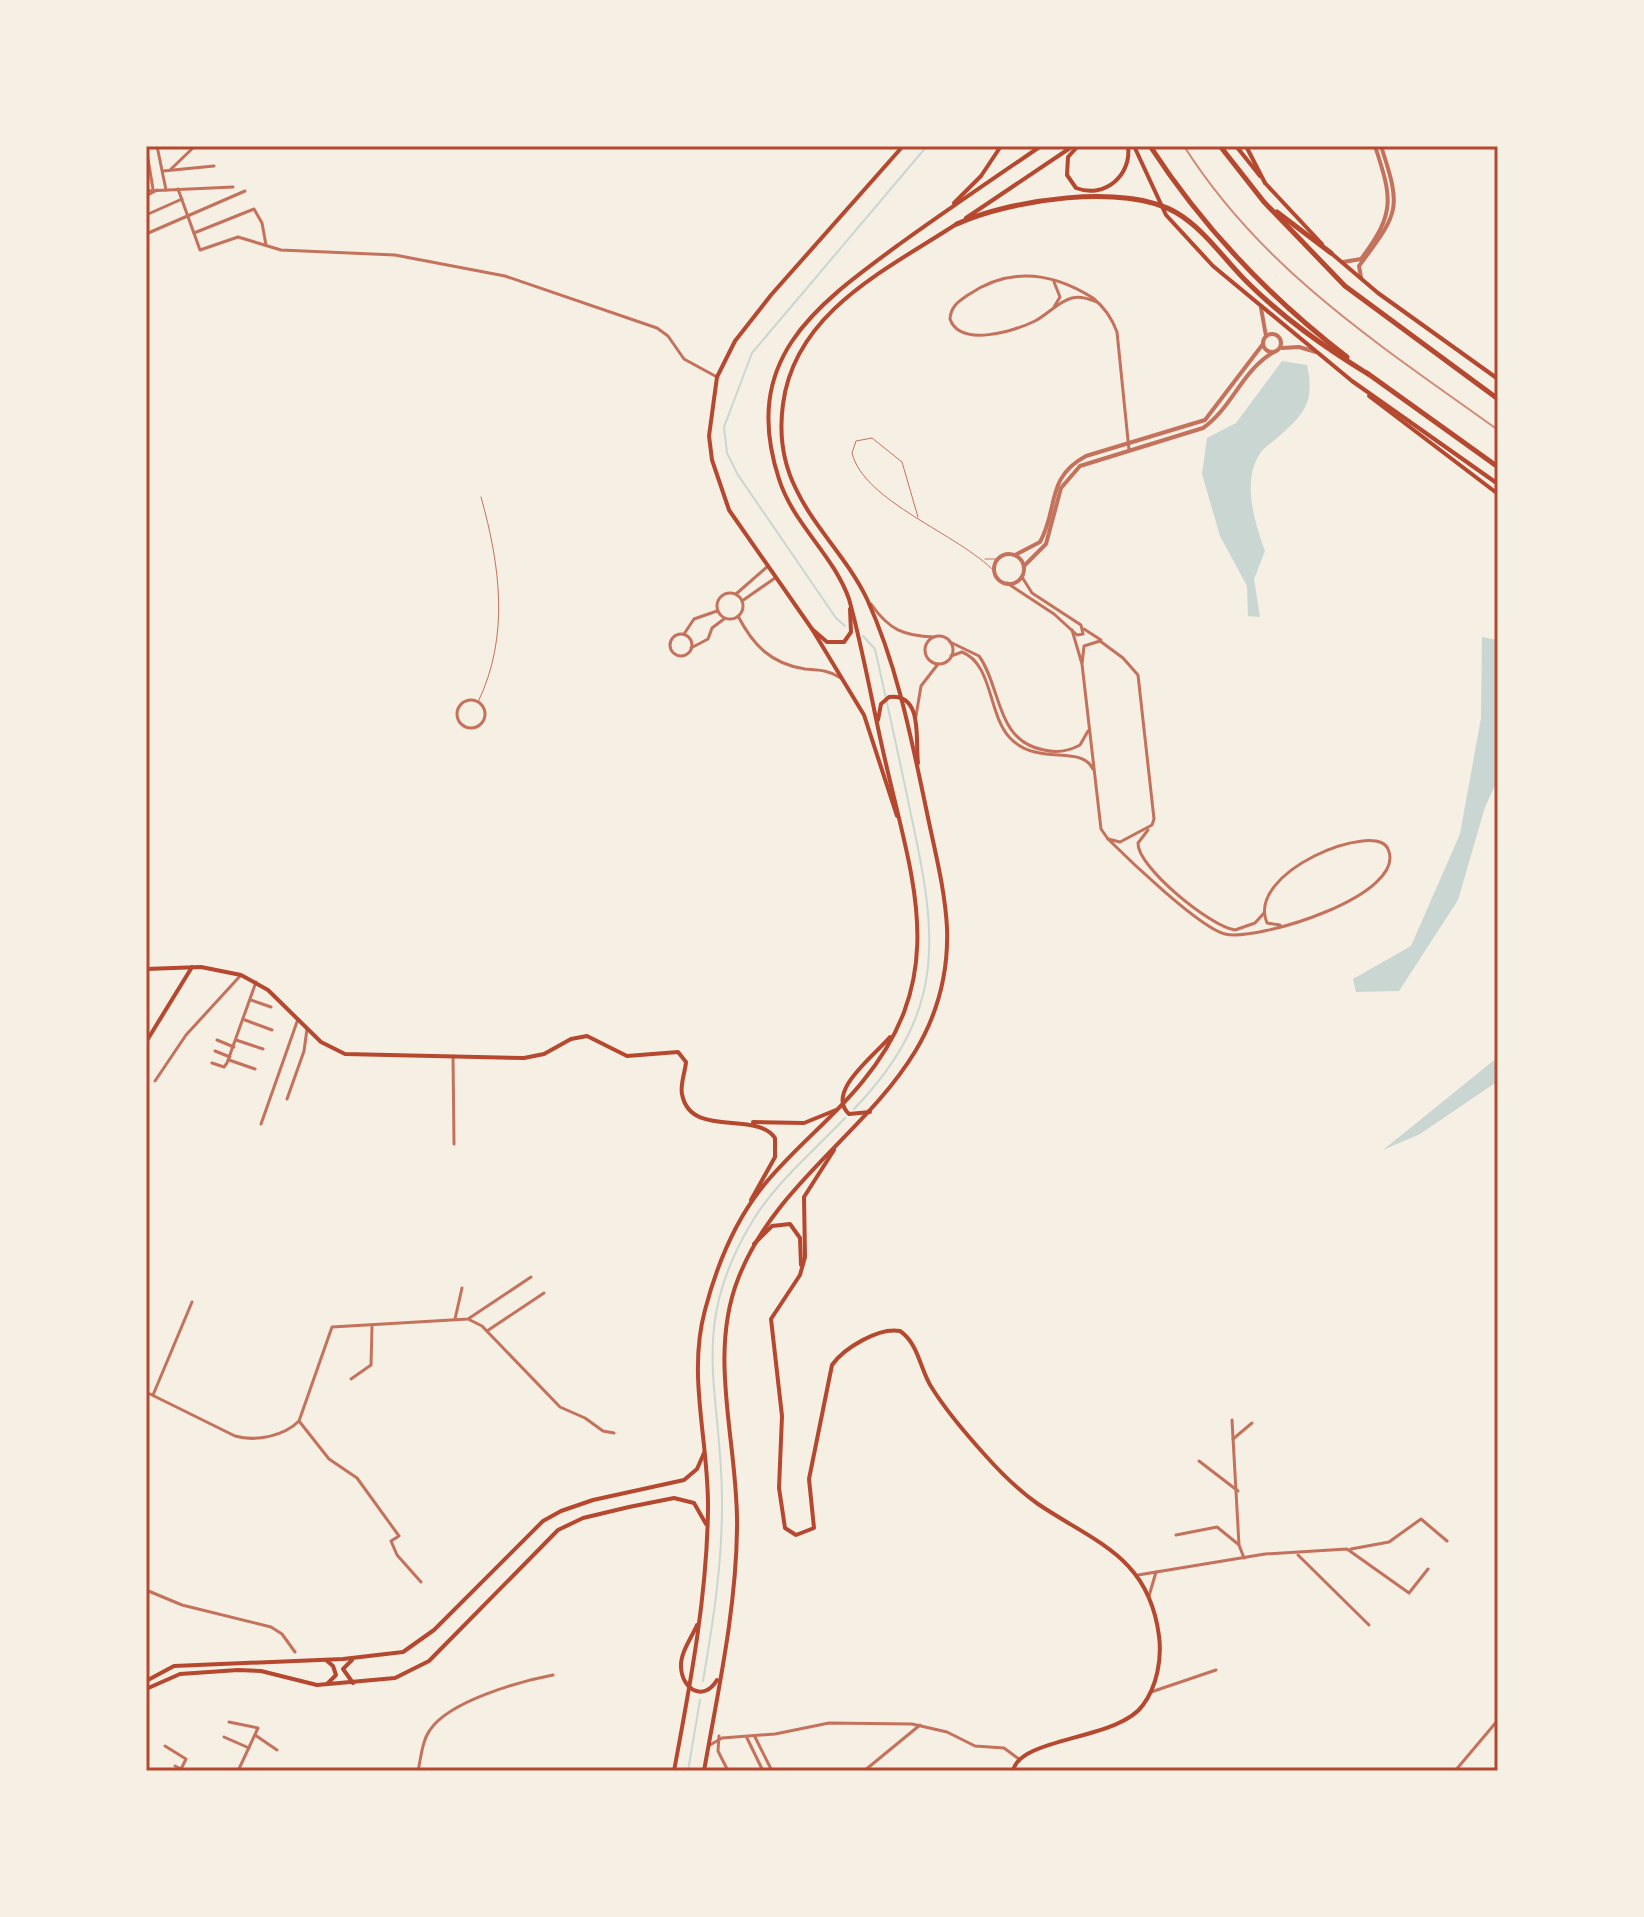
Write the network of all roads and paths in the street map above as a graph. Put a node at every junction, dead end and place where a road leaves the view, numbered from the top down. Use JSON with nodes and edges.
{"nodes":[{"id":1,"x":195,"y":146,"type":"edge"},
{"id":2,"x":903,"y":146,"type":"edge"},
{"id":3,"x":1001,"y":146,"type":"edge"},
{"id":4,"x":1041,"y":146,"type":"edge"},
{"id":5,"x":1075,"y":146,"type":"edge"},
{"id":6,"x":1128,"y":146,"type":"edge"},
{"id":7,"x":1134,"y":146,"type":"edge"},
{"id":8,"x":1150,"y":146,"type":"edge"},
{"id":9,"x":1220,"y":146,"type":"edge"},
{"id":10,"x":1236,"y":146,"type":"edge"},
{"id":11,"x":1246,"y":146,"type":"edge"},
{"id":12,"x":1378,"y":146,"type":"edge"},
{"id":13,"x":159,"y":147,"type":"edge"},
{"id":14,"x":147,"y":153,"type":"edge"},
{"id":15,"x":214,"y":166,"type":"dead end"},
{"id":16,"x":171,"y":169,"type":"junction"},
{"id":17,"x":163,"y":171,"type":"junction"},
{"id":18,"x":1265,"y":183,"type":"junction"},
{"id":19,"x":233,"y":187,"type":"dead end"},
{"id":20,"x":178,"y":189,"type":"junction"},
{"id":21,"x":155,"y":190,"type":"junction"},
{"id":22,"x":166,"y":190,"type":"junction"},
{"id":23,"x":245,"y":191,"type":"dead end"},
{"id":24,"x":146,"y":192,"type":"edge"},
{"id":25,"x":182,"y":199,"type":"junction"},
{"id":26,"x":1264,"y":202,"type":"junction"},
{"id":27,"x":947,"y":210,"type":"junction"},
{"id":28,"x":146,"y":215,"type":"edge"},
{"id":29,"x":187,"y":215,"type":"junction"},
{"id":30,"x":957,"y":224,"type":"junction"},
{"id":31,"x":194,"y":233,"type":"junction"},
{"id":32,"x":146,"y":234,"type":"edge"},
{"id":33,"x":266,"y":245,"type":"junction"},
{"id":34,"x":1331,"y":253,"type":"junction"},
{"id":35,"x":1341,"y":261,"type":"junction"},
{"id":36,"x":1052,"y":279,"type":"junction"},
{"id":37,"x":1362,"y":280,"type":"junction"},
{"id":38,"x":1097,"y":302,"type":"junction"},
{"id":39,"x":1261,"y":308,"type":"junction"},
{"id":40,"x":1049,"y":312,"type":"junction"},
{"id":41,"x":1266,"y":336,"type":"junction"},
{"id":42,"x":1263,"y":344,"type":"junction"},
{"id":43,"x":1277,"y":351,"type":"junction"},
{"id":44,"x":1320,"y":355,"type":"junction"},
{"id":45,"x":1368,"y":374,"type":"junction"},
{"id":46,"x":717,"y":377,"type":"junction"},
{"id":47,"x":1498,"y":379,"type":"edge"},
{"id":48,"x":1352,"y":381,"type":"junction"},
{"id":49,"x":1498,"y":399,"type":"edge"},
{"id":50,"x":1128,"y":443,"type":"junction"},
{"id":51,"x":1129,"y":450,"type":"junction"},
{"id":52,"x":1498,"y":467,"type":"edge"},
{"id":53,"x":1498,"y":484,"type":"edge"},
{"id":54,"x":1498,"y":494,"type":"edge"},
{"id":55,"x":481,"y":497,"type":"dead end"},
{"id":56,"x":918,"y":517,"type":"junction"},
{"id":57,"x":1015,"y":555,"type":"junction"},
{"id":58,"x":983,"y":559,"type":"junction"},
{"id":59,"x":998,"y":559,"type":"junction"},
{"id":60,"x":768,"y":566,"type":"junction"},
{"id":61,"x":1024,"y":566,"type":"junction"},
{"id":62,"x":995,"y":572,"type":"junction"},
{"id":63,"x":776,"y":577,"type":"junction"},
{"id":64,"x":1022,"y":577,"type":"junction"},
{"id":65,"x":1007,"y":583,"type":"junction"},
{"id":66,"x":736,"y":594,"type":"junction"},
{"id":67,"x":865,"y":594,"type":"junction"},
{"id":68,"x":849,"y":599,"type":"junction"},
{"id":69,"x":742,"y":601,"type":"junction"},
{"id":70,"x":717,"y":611,"type":"junction"},
{"id":71,"x":738,"y":616,"type":"junction"},
{"id":72,"x":705,"y":618,"type":"junction"},
{"id":73,"x":725,"y":618,"type":"junction"},
{"id":74,"x":712,"y":628,"type":"junction"},
{"id":75,"x":812,"y":629,"type":"junction"},
{"id":76,"x":1084,"y":629,"type":"junction"},
{"id":77,"x":1072,"y":630,"type":"junction"},
{"id":78,"x":683,"y":635,"type":"junction"},
{"id":79,"x":934,"y":637,"type":"junction"},
{"id":80,"x":950,"y":642,"type":"junction"},
{"id":81,"x":1104,"y":642,"type":"junction"},
{"id":82,"x":691,"y":648,"type":"junction"},
{"id":83,"x":829,"y":656,"type":"junction"},
{"id":84,"x":951,"y":656,"type":"junction"},
{"id":85,"x":938,"y":664,"type":"junction"},
{"id":86,"x":1082,"y":664,"type":"junction"},
{"id":87,"x":819,"y":670,"type":"junction"},
{"id":88,"x":844,"y":680,"type":"junction"},
{"id":89,"x":899,"y":697,"type":"junction"},
{"id":90,"x":478,"y":702,"type":"junction"},
{"id":91,"x":916,"y":716,"type":"junction"},
{"id":92,"x":878,"y":727,"type":"junction"},
{"id":93,"x":1089,"y":727,"type":"junction"},
{"id":94,"x":1095,"y":776,"type":"junction"},
{"id":95,"x":922,"y":789,"type":"junction"},
{"id":96,"x":1152,"y":825,"type":"junction"},
{"id":97,"x":901,"y":830,"type":"junction"},
{"id":98,"x":1108,"y":839,"type":"junction"},
{"id":99,"x":1266,"y":909,"type":"junction"},
{"id":100,"x":1280,"y":925,"type":"junction"},
{"id":101,"x":192,"y":967,"type":"junction"},
{"id":102,"x":146,"y":969,"type":"edge"},
{"id":103,"x":241,"y":975,"type":"junction"},
{"id":104,"x":256,"y":982,"type":"junction"},
{"id":105,"x":251,"y":1000,"type":"junction"},
{"id":106,"x":271,"y":1007,"type":"dead end"},
{"id":107,"x":298,"y":1019,"type":"junction"},
{"id":108,"x":245,"y":1020,"type":"junction"},
{"id":109,"x":307,"y":1029,"type":"junction"},
{"id":110,"x":272,"y":1030,"type":"dead end"},
{"id":111,"x":896,"y":1030,"type":"junction"},
{"id":112,"x":217,"y":1040,"type":"dead end"},
{"id":113,"x":236,"y":1040,"type":"junction"},
{"id":114,"x":146,"y":1042,"type":"edge"},
{"id":115,"x":234,"y":1047,"type":"junction"},
{"id":116,"x":263,"y":1049,"type":"dead end"},
{"id":117,"x":215,"y":1051,"type":"dead end"},
{"id":118,"x":453,"y":1056,"type":"junction"},
{"id":119,"x":229,"y":1058,"type":"junction"},
{"id":120,"x":212,"y":1063,"type":"dead end"},
{"id":121,"x":255,"y":1069,"type":"dead end"},
{"id":122,"x":155,"y":1081,"type":"dead end"},
{"id":123,"x":287,"y":1099,"type":"dead end"},
{"id":124,"x":842,"y":1104,"type":"junction"},
{"id":125,"x":836,"y":1110,"type":"junction"},
{"id":126,"x":872,"y":1111,"type":"junction"},
{"id":127,"x":727,"y":1123,"type":"junction"},
{"id":128,"x":261,"y":1124,"type":"dead end"},
{"id":129,"x":454,"y":1144,"type":"dead end"},
{"id":130,"x":834,"y":1150,"type":"junction"},
{"id":131,"x":748,"y":1205,"type":"junction"},
{"id":132,"x":754,"y":1244,"type":"junction"},
{"id":133,"x":800,"y":1275,"type":"junction"},
{"id":134,"x":531,"y":1277,"type":"dead end"},
{"id":135,"x":462,"y":1288,"type":"dead end"},
{"id":136,"x":544,"y":1293,"type":"dead end"},
{"id":137,"x":192,"y":1302,"type":"dead end"},
{"id":138,"x":468,"y":1319,"type":"junction"},
{"id":139,"x":455,"y":1321,"type":"junction"},
{"id":140,"x":372,"y":1327,"type":"junction"},
{"id":141,"x":487,"y":1331,"type":"junction"},
{"id":142,"x":351,"y":1379,"type":"dead end"},
{"id":143,"x":146,"y":1392,"type":"edge"},
{"id":144,"x":153,"y":1395,"type":"junction"},
{"id":145,"x":1232,"y":1420,"type":"dead end"},
{"id":146,"x":299,"y":1421,"type":"junction"},
{"id":147,"x":1252,"y":1423,"type":"dead end"},
{"id":148,"x":614,"y":1433,"type":"dead end"},
{"id":149,"x":1233,"y":1439,"type":"junction"},
{"id":150,"x":705,"y":1447,"type":"junction"},
{"id":151,"x":1199,"y":1461,"type":"dead end"},
{"id":152,"x":1238,"y":1491,"type":"junction"},
{"id":153,"x":708,"y":1526,"type":"junction"},
{"id":154,"x":1176,"y":1535,"type":"dead end"},
{"id":155,"x":1447,"y":1541,"type":"dead end"},
{"id":156,"x":1239,"y":1545,"type":"junction"},
{"id":157,"x":1347,"y":1549,"type":"junction"},
{"id":158,"x":1297,"y":1555,"type":"junction"},
{"id":159,"x":1244,"y":1558,"type":"junction"},
{"id":160,"x":1428,"y":1569,"type":"dead end"},
{"id":161,"x":1157,"y":1572,"type":"junction"},
{"id":162,"x":1138,"y":1575,"type":"junction"},
{"id":163,"x":421,"y":1582,"type":"dead end"},
{"id":164,"x":146,"y":1590,"type":"edge"},
{"id":165,"x":1149,"y":1596,"type":"junction"},
{"id":166,"x":699,"y":1619,"type":"junction"},
{"id":167,"x":1369,"y":1625,"type":"dead end"},
{"id":168,"x":295,"y":1652,"type":"dead end"},
{"id":169,"x":358,"y":1658,"type":"junction"},
{"id":170,"x":321,"y":1659,"type":"junction"},
{"id":171,"x":1216,"y":1670,"type":"dead end"},
{"id":172,"x":721,"y":1673,"type":"junction"},
{"id":173,"x":553,"y":1675,"type":"dead end"},
{"id":174,"x":146,"y":1681,"type":"edge"},
{"id":175,"x":360,"y":1684,"type":"junction"},
{"id":176,"x":317,"y":1685,"type":"junction"},
{"id":177,"x":688,"y":1686,"type":"junction"},
{"id":178,"x":146,"y":1689,"type":"edge"},
{"id":179,"x":1151,"y":1692,"type":"junction"},
{"id":180,"x":1498,"y":1720,"type":"edge"},
{"id":181,"x":712,"y":1721,"type":"junction"},
{"id":182,"x":229,"y":1722,"type":"dead end"},
{"id":183,"x":920,"y":1725,"type":"junction"},
{"id":184,"x":255,"y":1735,"type":"junction"},
{"id":185,"x":224,"y":1737,"type":"dead end"},
{"id":186,"x":755,"y":1737,"type":"junction"},
{"id":187,"x":719,"y":1738,"type":"junction"},
{"id":188,"x":747,"y":1738,"type":"junction"},
{"id":189,"x":165,"y":1746,"type":"dead end"},
{"id":190,"x":708,"y":1747,"type":"junction"},
{"id":191,"x":249,"y":1748,"type":"junction"},
{"id":192,"x":277,"y":1750,"type":"dead end"},
{"id":193,"x":1019,"y":1759,"type":"junction"},
{"id":194,"x":175,"y":1766,"type":"dead end"},
{"id":195,"x":183,"y":1770,"type":"edge"},
{"id":196,"x":238,"y":1771,"type":"edge"},
{"id":197,"x":418,"y":1771,"type":"edge"},
{"id":198,"x":674,"y":1771,"type":"edge"},
{"id":199,"x":704,"y":1771,"type":"edge"},
{"id":200,"x":728,"y":1771,"type":"edge"},
{"id":201,"x":763,"y":1771,"type":"edge"},
{"id":202,"x":772,"y":1771,"type":"edge"},
{"id":203,"x":864,"y":1771,"type":"edge"},
{"id":204,"x":1013,"y":1771,"type":"edge"},
{"id":205,"x":1455,"y":1771,"type":"edge"}],
"edges":[{"from":1,"to":16,"type":"street"},
{"from":2,"to":46,"type":"main road"},
{"from":3,"to":27,"type":"main road"},
{"from":4,"to":27,"type":"main road"},
{"from":5,"to":6,"type":"main road"},
{"from":5,"to":30,"type":"main road"},
{"from":7,"to":39,"type":"main road"},
{"from":8,"to":45,"type":"highway"},
{"from":9,"to":26,"type":"highway"},
{"from":10,"to":18,"type":"main road"},
{"from":11,"to":18,"type":"main road"},
{"from":12,"to":35,"type":"street"},
{"from":12,"to":37,"type":"street"},
{"from":13,"to":17,"type":"street"},
{"from":14,"to":21,"type":"street"},
{"from":15,"to":16,"type":"street"},
{"from":16,"to":17,"type":"street"},
{"from":17,"to":22,"type":"street"},
{"from":18,"to":34,"type":"main road"},
{"from":19,"to":20,"type":"street"},
{"from":20,"to":22,"type":"street"},
{"from":20,"to":25,"type":"street"},
{"from":21,"to":22,"type":"street"},
{"from":21,"to":24,"type":"street"},
{"from":23,"to":29,"type":"street"},
{"from":25,"to":28,"type":"street"},
{"from":25,"to":29,"type":"street"},
{"from":26,"to":34,"type":"highway"},
{"from":26,"to":49,"type":"highway"},
{"from":27,"to":68,"type":"main road"},
{"from":29,"to":31,"type":"street"},
{"from":29,"to":32,"type":"street"},
{"from":30,"to":45,"type":"highway"},
{"from":30,"to":67,"type":"main road"},
{"from":31,"to":33,"type":"street"},
{"from":31,"to":33,"type":"street"},
{"from":33,"to":46,"type":"street"},
{"from":34,"to":35,"type":"main road"},
{"from":35,"to":37,"type":"main road"},
{"from":36,"to":38,"type":"street"},
{"from":36,"to":40,"type":"street"},
{"from":36,"to":40,"type":"street"},
{"from":37,"to":47,"type":"main road"},
{"from":38,"to":40,"type":"street"},
{"from":38,"to":50,"type":"street"},
{"from":39,"to":41,"type":"street"},
{"from":39,"to":44,"type":"main road"},
{"from":41,"to":42,"type":"street"},
{"from":41,"to":43,"type":"street"},
{"from":42,"to":43,"type":"street"},
{"from":42,"to":50,"type":"street"},
{"from":43,"to":44,"type":"street"},
{"from":43,"to":51,"type":"street"},
{"from":44,"to":48,"type":"main road"},
{"from":45,"to":52,"type":"highway"},
{"from":46,"to":60,"type":"main road"},
{"from":48,"to":53,"type":"main road"},
{"from":48,"to":54,"type":"main road"},
{"from":50,"to":51,"type":"street"},
{"from":50,"to":57,"type":"street"},
{"from":51,"to":61,"type":"street"},
{"from":55,"to":90,"type":"lane"},
{"from":56,"to":56,"type":"lane"},
{"from":56,"to":58,"type":"lane"},
{"from":57,"to":59,"type":"street"},
{"from":57,"to":61,"type":"street"},
{"from":58,"to":59,"type":"lane"},
{"from":58,"to":62,"type":"lane"},
{"from":59,"to":62,"type":"street"},
{"from":60,"to":63,"type":"main road"},
{"from":60,"to":66,"type":"street"},
{"from":61,"to":64,"type":"street"},
{"from":62,"to":65,"type":"street"},
{"from":63,"to":69,"type":"street"},
{"from":63,"to":75,"type":"main road"},
{"from":64,"to":65,"type":"street"},
{"from":64,"to":76,"type":"street"},
{"from":65,"to":77,"type":"street"},
{"from":66,"to":69,"type":"street"},
{"from":66,"to":70,"type":"street"},
{"from":67,"to":79,"type":"street"},
{"from":67,"to":89,"type":"main road"},
{"from":68,"to":75,"type":"main road"},
{"from":68,"to":92,"type":"main road"},
{"from":69,"to":71,"type":"street"},
{"from":70,"to":72,"type":"street"},
{"from":70,"to":73,"type":"street"},
{"from":71,"to":73,"type":"street"},
{"from":71,"to":87,"type":"street"},
{"from":72,"to":74,"type":"street"},
{"from":72,"to":78,"type":"street"},
{"from":73,"to":74,"type":"street"},
{"from":74,"to":82,"type":"street"},
{"from":75,"to":83,"type":"main road"},
{"from":76,"to":77,"type":"street"},
{"from":76,"to":81,"type":"street"},
{"from":77,"to":86,"type":"street"},
{"from":78,"to":82,"type":"street"},
{"from":78,"to":82,"type":"street"},
{"from":79,"to":80,"type":"street"},
{"from":79,"to":85,"type":"street"},
{"from":80,"to":84,"type":"street"},
{"from":80,"to":93,"type":"street"},
{"from":81,"to":86,"type":"street"},
{"from":81,"to":96,"type":"street"},
{"from":83,"to":87,"type":"street"},
{"from":83,"to":88,"type":"main road"},
{"from":84,"to":85,"type":"street"},
{"from":84,"to":94,"type":"street"},
{"from":85,"to":91,"type":"street"},
{"from":86,"to":93,"type":"street"},
{"from":87,"to":88,"type":"street"},
{"from":88,"to":97,"type":"main road"},
{"from":89,"to":91,"type":"main road"},
{"from":89,"to":92,"type":"main road"},
{"from":89,"to":95,"type":"main road"},
{"from":90,"to":90,"type":"street"},
{"from":91,"to":95,"type":"main road"},
{"from":92,"to":97,"type":"main road"},
{"from":93,"to":94,"type":"street"},
{"from":94,"to":98,"type":"street"},
{"from":95,"to":126,"type":"main road"},
{"from":96,"to":98,"type":"street"},
{"from":96,"to":99,"type":"street"},
{"from":97,"to":111,"type":"main road"},
{"from":98,"to":100,"type":"street"},
{"from":99,"to":100,"type":"street"},
{"from":99,"to":100,"type":"street"},
{"from":101,"to":102,"type":"main road"},
{"from":101,"to":103,"type":"main road"},
{"from":101,"to":114,"type":"main road"},
{"from":103,"to":104,"type":"main road"},
{"from":103,"to":122,"type":"street"},
{"from":104,"to":105,"type":"street"},
{"from":104,"to":107,"type":"main road"},
{"from":105,"to":106,"type":"street"},
{"from":105,"to":108,"type":"street"},
{"from":107,"to":109,"type":"main road"},
{"from":107,"to":128,"type":"street"},
{"from":108,"to":110,"type":"street"},
{"from":108,"to":113,"type":"street"},
{"from":109,"to":118,"type":"main road"},
{"from":109,"to":123,"type":"street"},
{"from":111,"to":124,"type":"main road"},
{"from":111,"to":124,"type":"main road"},
{"from":112,"to":115,"type":"street"},
{"from":113,"to":115,"type":"street"},
{"from":113,"to":116,"type":"street"},
{"from":115,"to":119,"type":"street"},
{"from":117,"to":119,"type":"street"},
{"from":118,"to":127,"type":"main road"},
{"from":118,"to":129,"type":"street"},
{"from":119,"to":120,"type":"street"},
{"from":119,"to":121,"type":"street"},
{"from":124,"to":125,"type":"main road"},
{"from":124,"to":126,"type":"main road"},
{"from":125,"to":127,"type":"main road"},
{"from":125,"to":131,"type":"main road"},
{"from":126,"to":130,"type":"main road"},
{"from":127,"to":131,"type":"main road"},
{"from":130,"to":132,"type":"main road"},
{"from":130,"to":133,"type":"main road"},
{"from":131,"to":150,"type":"main road"},
{"from":132,"to":133,"type":"main road"},
{"from":132,"to":172,"type":"main road"},
{"from":133,"to":162,"type":"main road"},
{"from":134,"to":138,"type":"street"},
{"from":135,"to":139,"type":"street"},
{"from":136,"to":141,"type":"street"},
{"from":137,"to":144,"type":"street"},
{"from":138,"to":139,"type":"street"},
{"from":138,"to":141,"type":"street"},
{"from":139,"to":140,"type":"street"},
{"from":140,"to":142,"type":"street"},
{"from":140,"to":146,"type":"street"},
{"from":141,"to":148,"type":"street"},
{"from":143,"to":144,"type":"street"},
{"from":144,"to":146,"type":"street"},
{"from":145,"to":149,"type":"street"},
{"from":146,"to":163,"type":"street"},
{"from":147,"to":149,"type":"street"},
{"from":149,"to":152,"type":"street"},
{"from":150,"to":153,"type":"main road"},
{"from":150,"to":169,"type":"main road"},
{"from":151,"to":152,"type":"street"},
{"from":152,"to":156,"type":"street"},
{"from":153,"to":166,"type":"main road"},
{"from":153,"to":175,"type":"main road"},
{"from":154,"to":156,"type":"street"},
{"from":155,"to":157,"type":"street"},
{"from":156,"to":159,"type":"street"},
{"from":157,"to":158,"type":"street"},
{"from":157,"to":160,"type":"street"},
{"from":158,"to":159,"type":"street"},
{"from":158,"to":167,"type":"street"},
{"from":159,"to":161,"type":"street"},
{"from":161,"to":162,"type":"street"},
{"from":161,"to":165,"type":"street"},
{"from":162,"to":165,"type":"main road"},
{"from":164,"to":168,"type":"street"},
{"from":165,"to":179,"type":"main road"},
{"from":166,"to":177,"type":"main road"},
{"from":166,"to":177,"type":"main road"},
{"from":169,"to":170,"type":"main road"},
{"from":169,"to":175,"type":"main road"},
{"from":170,"to":174,"type":"main road"},
{"from":170,"to":176,"type":"main road"},
{"from":171,"to":179,"type":"street"},
{"from":172,"to":177,"type":"main road"},
{"from":172,"to":181,"type":"main road"},
{"from":173,"to":197,"type":"street"},
{"from":175,"to":176,"type":"main road"},
{"from":176,"to":178,"type":"main road"},
{"from":177,"to":198,"type":"main road"},
{"from":179,"to":193,"type":"main road"},
{"from":180,"to":205,"type":"street"},
{"from":181,"to":187,"type":"street"},
{"from":181,"to":190,"type":"main road"},
{"from":182,"to":184,"type":"street"},
{"from":183,"to":186,"type":"street"},
{"from":183,"to":193,"type":"street"},
{"from":183,"to":203,"type":"street"},
{"from":184,"to":191,"type":"street"},
{"from":184,"to":192,"type":"street"},
{"from":185,"to":191,"type":"street"},
{"from":186,"to":188,"type":"street"},
{"from":186,"to":202,"type":"street"},
{"from":187,"to":188,"type":"street"},
{"from":187,"to":190,"type":"street"},
{"from":187,"to":200,"type":"street"},
{"from":188,"to":201,"type":"street"},
{"from":189,"to":195,"type":"street"},
{"from":190,"to":199,"type":"main road"},
{"from":191,"to":196,"type":"street"},
{"from":193,"to":204,"type":"main road"},
{"from":194,"to":195,"type":"street"}]}
